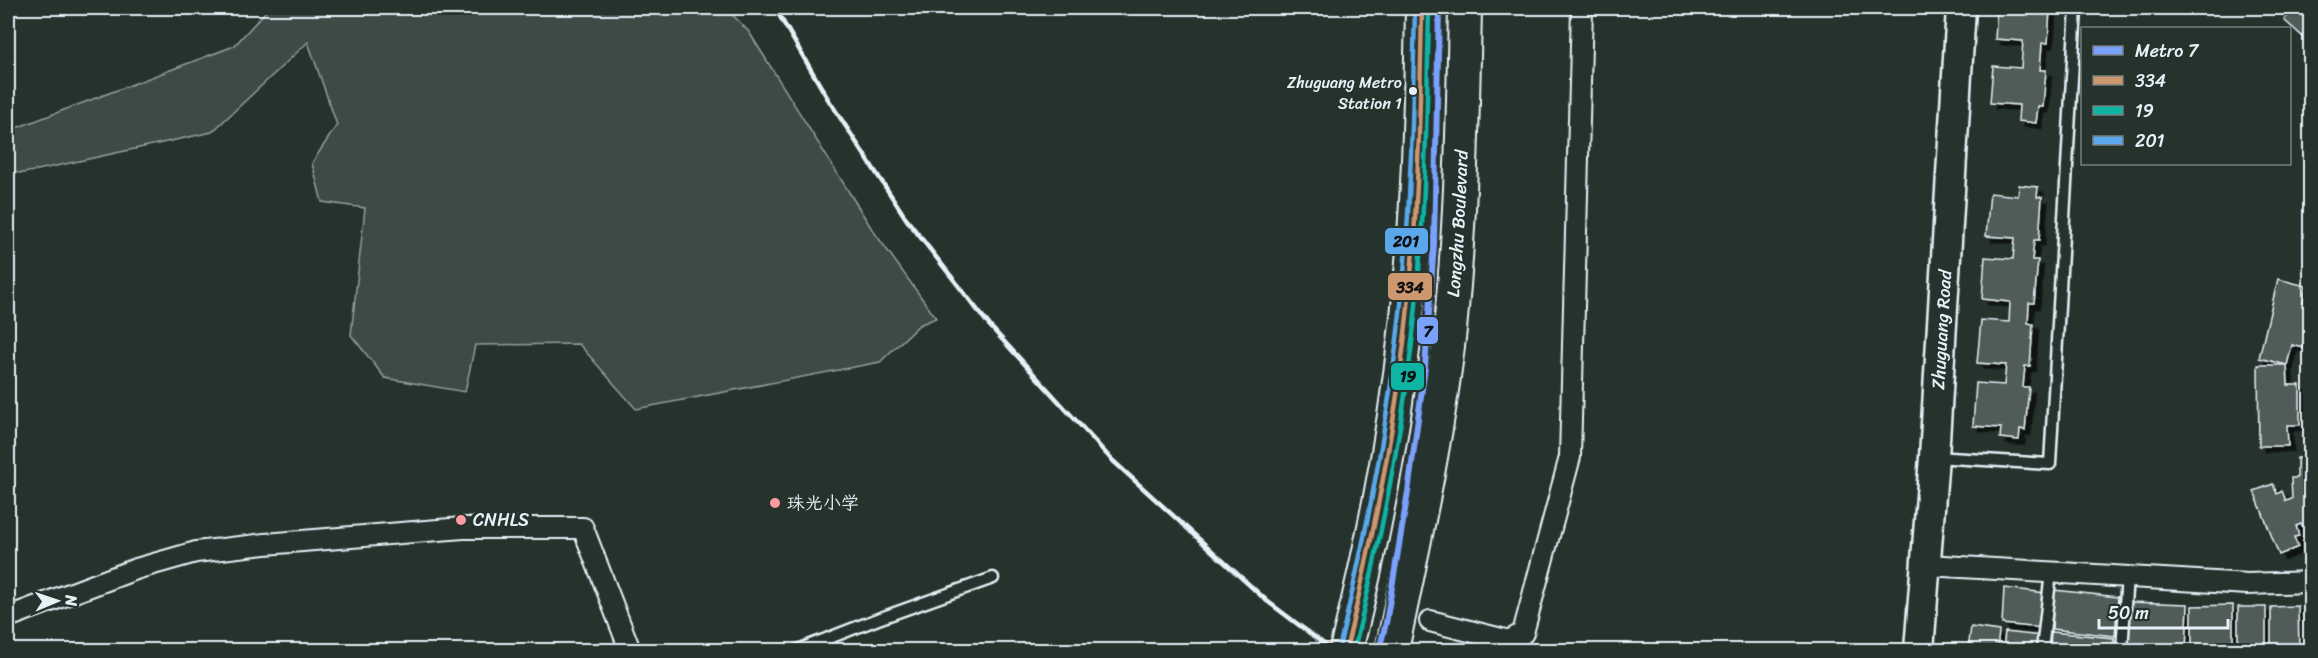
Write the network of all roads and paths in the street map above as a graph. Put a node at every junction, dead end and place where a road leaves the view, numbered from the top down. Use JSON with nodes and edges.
{"nodes":[{"id":1,"x":1422,"y":8,"type":"edge"},
{"id":2,"x":1465,"y":8,"type":"edge"},
{"id":3,"x":1582,"y":8,"type":"edge"},
{"id":4,"x":1961,"y":8,"type":"edge"},
{"id":5,"x":2076,"y":8,"type":"edge"},
{"id":6,"x":1934,"y":457,"type":"junction"},
{"id":7,"x":1926,"y":565,"type":"junction"},
{"id":8,"x":2051,"y":572,"type":"junction"},
{"id":9,"x":2127,"y":576,"type":"junction"},
{"id":10,"x":993,"y":578,"type":"dead end"},
{"id":11,"x":2310,"y":582,"type":"edge"},
{"id":12,"x":8,"y":617,"type":"edge"},
{"id":13,"x":1430,"y":621,"type":"dead end"},
{"id":14,"x":630,"y":651,"type":"edge"},
{"id":15,"x":798,"y":651,"type":"edge"},
{"id":16,"x":1346,"y":651,"type":"edge"},
{"id":17,"x":1392,"y":651,"type":"edge"},
{"id":18,"x":1919,"y":651,"type":"edge"},
{"id":19,"x":2042,"y":651,"type":"edge"},
{"id":20,"x":2122,"y":651,"type":"edge"}],
"edges":[{"from":1,"to":16,"type":"main road"},
{"from":2,"to":17,"type":"main road","name":"Longzhu Boulevard"},
{"from":3,"to":13,"type":"street"},
{"from":4,"to":6,"type":"main road","name":"Zhuguang Road"},
{"from":5,"to":6,"type":"lane"},
{"from":6,"to":7,"type":"main road","name":"Zhuguang Road"},
{"from":7,"to":8,"type":"street"},
{"from":7,"to":18,"type":"main road","name":"Zhuguang Road"},
{"from":8,"to":9,"type":"street"},
{"from":8,"to":19,"type":"lane"},
{"from":9,"to":11,"type":"street"},
{"from":9,"to":20,"type":"lane"},
{"from":10,"to":15,"type":"lane"},
{"from":12,"to":14,"type":"street"}]}
